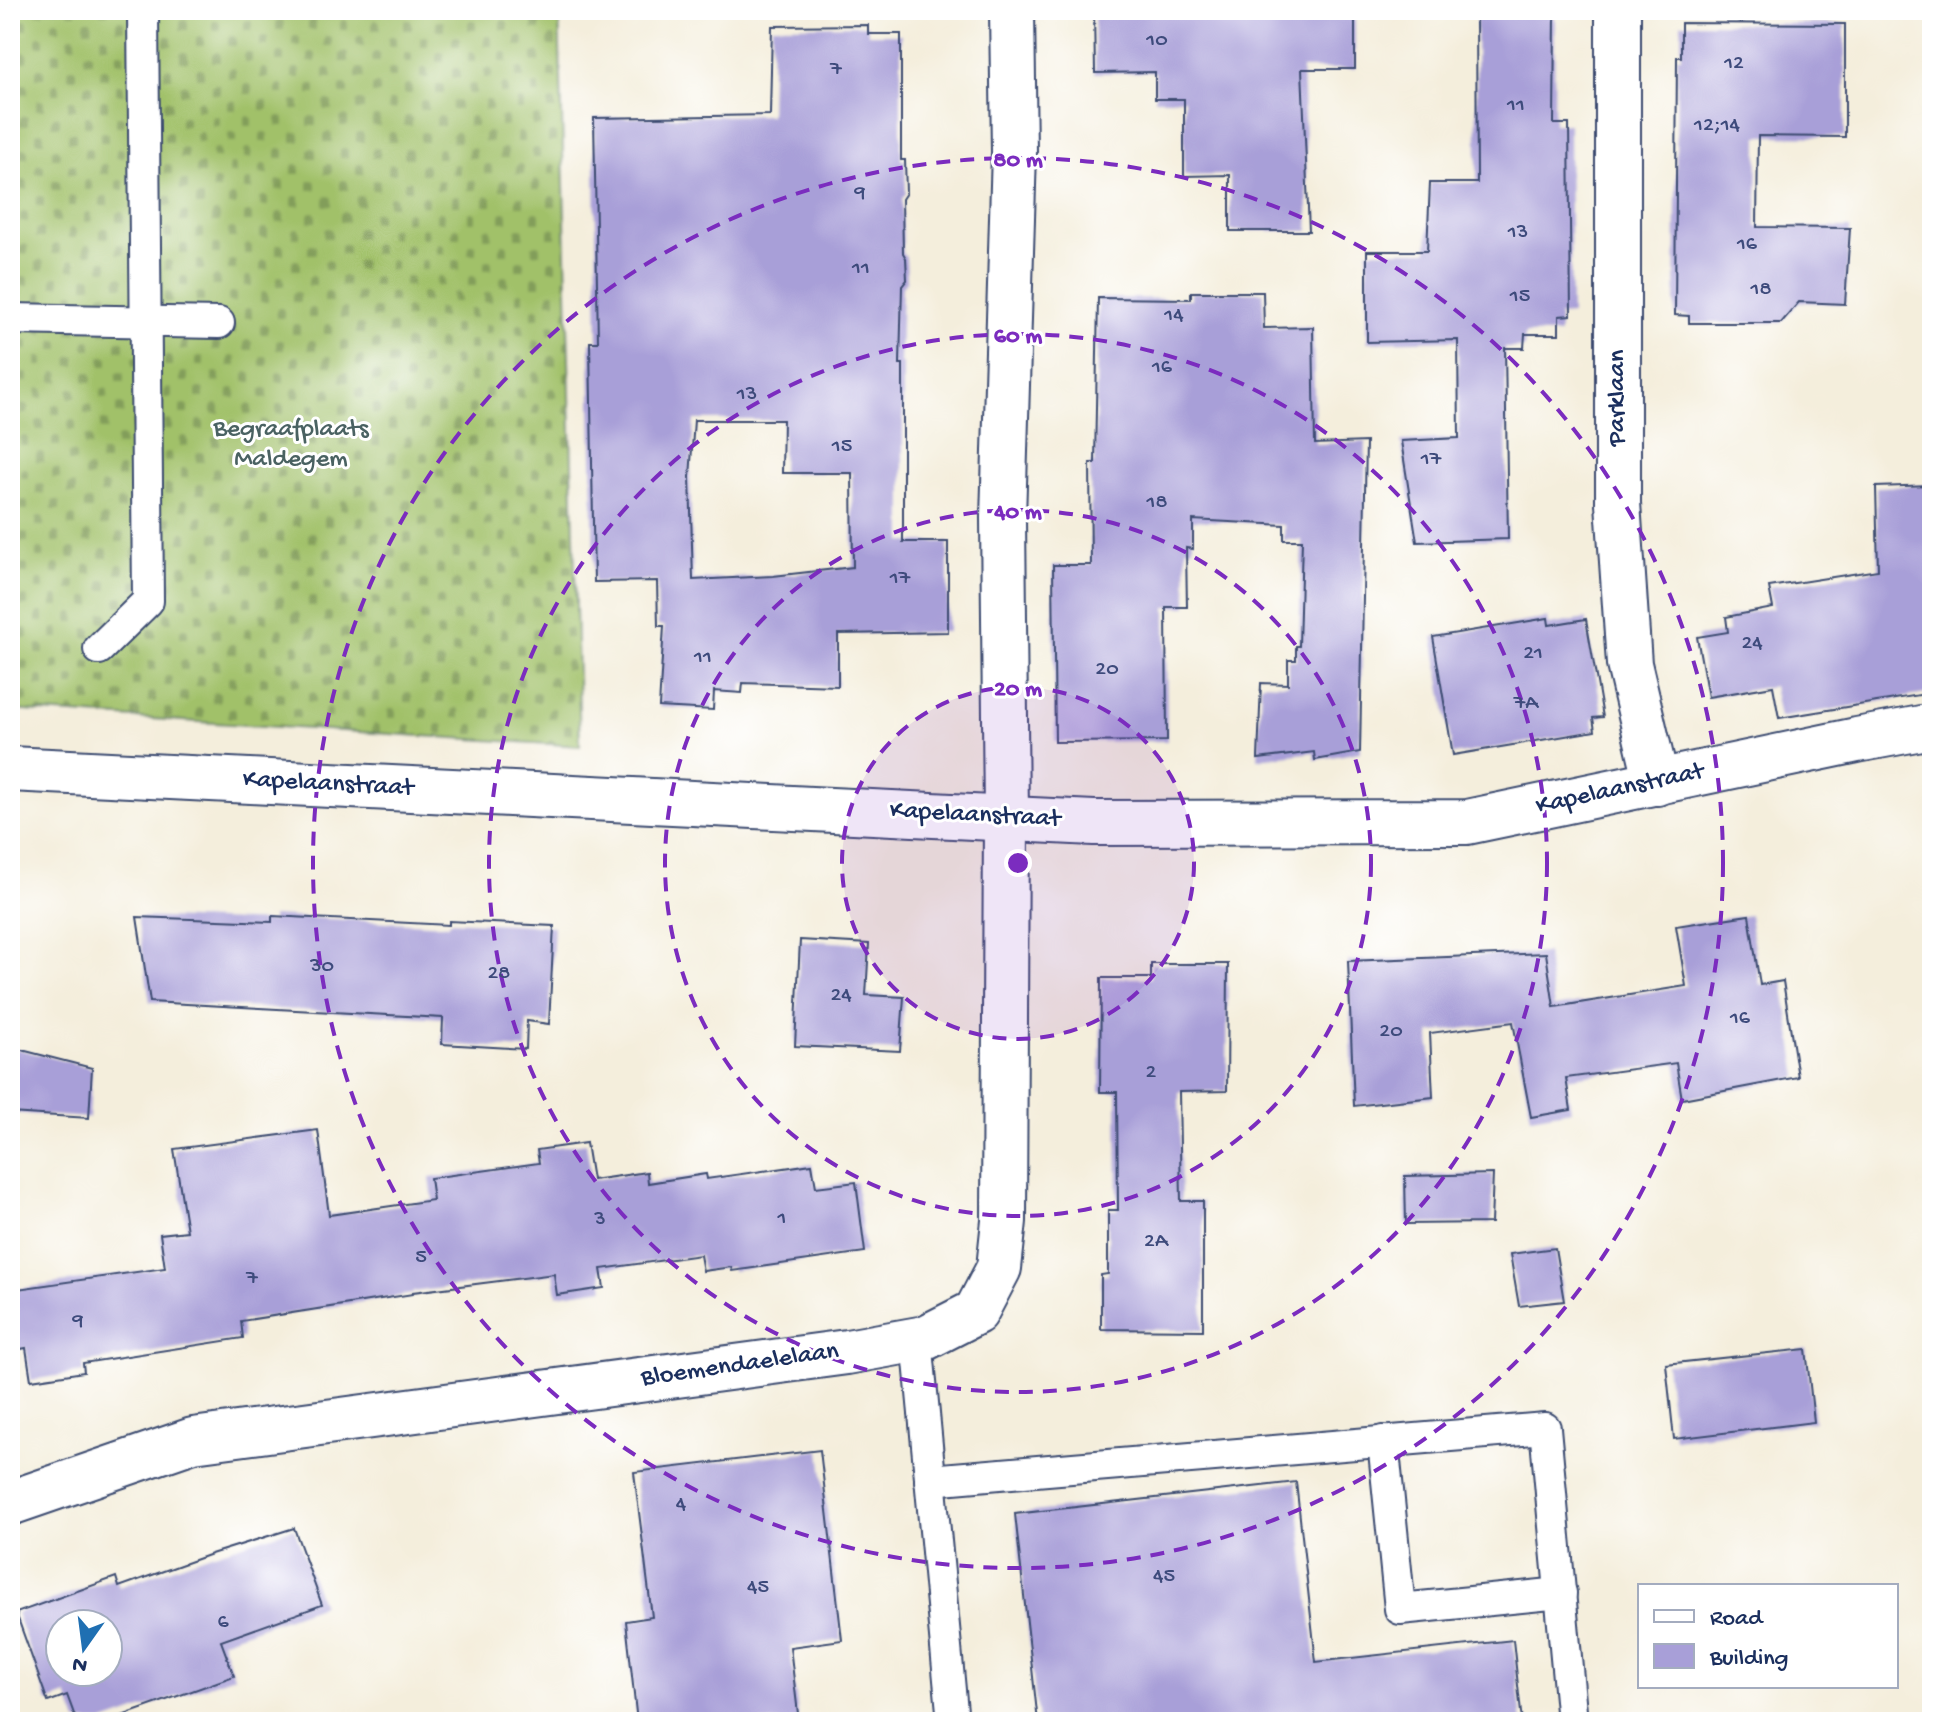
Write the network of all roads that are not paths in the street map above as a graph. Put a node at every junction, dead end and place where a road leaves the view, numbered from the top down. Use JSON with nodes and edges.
{"nodes":[{"id":1,"x":143,"y":10,"type":"edge"},
{"id":2,"x":1012,"y":10,"type":"edge"},
{"id":3,"x":1618,"y":10,"type":"edge"},
{"id":4,"x":10,"y":319,"type":"edge"},
{"id":5,"x":147,"y":321,"type":"junction"},
{"id":6,"x":219,"y":323,"type":"dead end"},
{"id":7,"x":99,"y":649,"type":"dead end"},
{"id":8,"x":1932,"y":726,"type":"edge"},
{"id":9,"x":10,"y":769,"type":"edge"},
{"id":10,"x":1657,"y":783,"type":"junction"},
{"id":11,"x":1006,"y":817,"type":"junction"},
{"id":12,"x":917,"y":1339,"type":"junction"},
{"id":13,"x":1383,"y":1441,"type":"junction"},
{"id":14,"x":930,"y":1480,"type":"junction"},
{"id":15,"x":10,"y":1503,"type":"edge"},
{"id":16,"x":1561,"y":1593,"type":"junction"},
{"id":17,"x":953,"y":1722,"type":"edge"},
{"id":18,"x":1572,"y":1722,"type":"edge"}],
"edges":[{"from":1,"to":5,"type":"lane"},
{"from":2,"to":11,"type":"street","name":"Bloemendaelelaan"},
{"from":3,"to":10,"type":"street","name":"Parklaan"},
{"from":4,"to":5,"type":"lane"},
{"from":5,"to":6,"type":"lane"},
{"from":5,"to":7,"type":"lane"},
{"from":8,"to":10,"type":"street","name":"Kapelaanstraat"},
{"from":9,"to":11,"type":"street","name":"Kapelaanstraat"},
{"from":10,"to":11,"type":"street","name":"Kapelaanstraat"},
{"from":11,"to":12,"type":"street","name":"Bloemendaelelaan"},
{"from":12,"to":14,"type":"lane"},
{"from":12,"to":15,"type":"street","name":"Bloemendaelelaan"},
{"from":13,"to":14,"type":"lane"},
{"from":13,"to":16,"type":"lane"},
{"from":13,"to":16,"type":"lane"},
{"from":14,"to":17,"type":"lane"},
{"from":16,"to":18,"type":"lane"}]}
